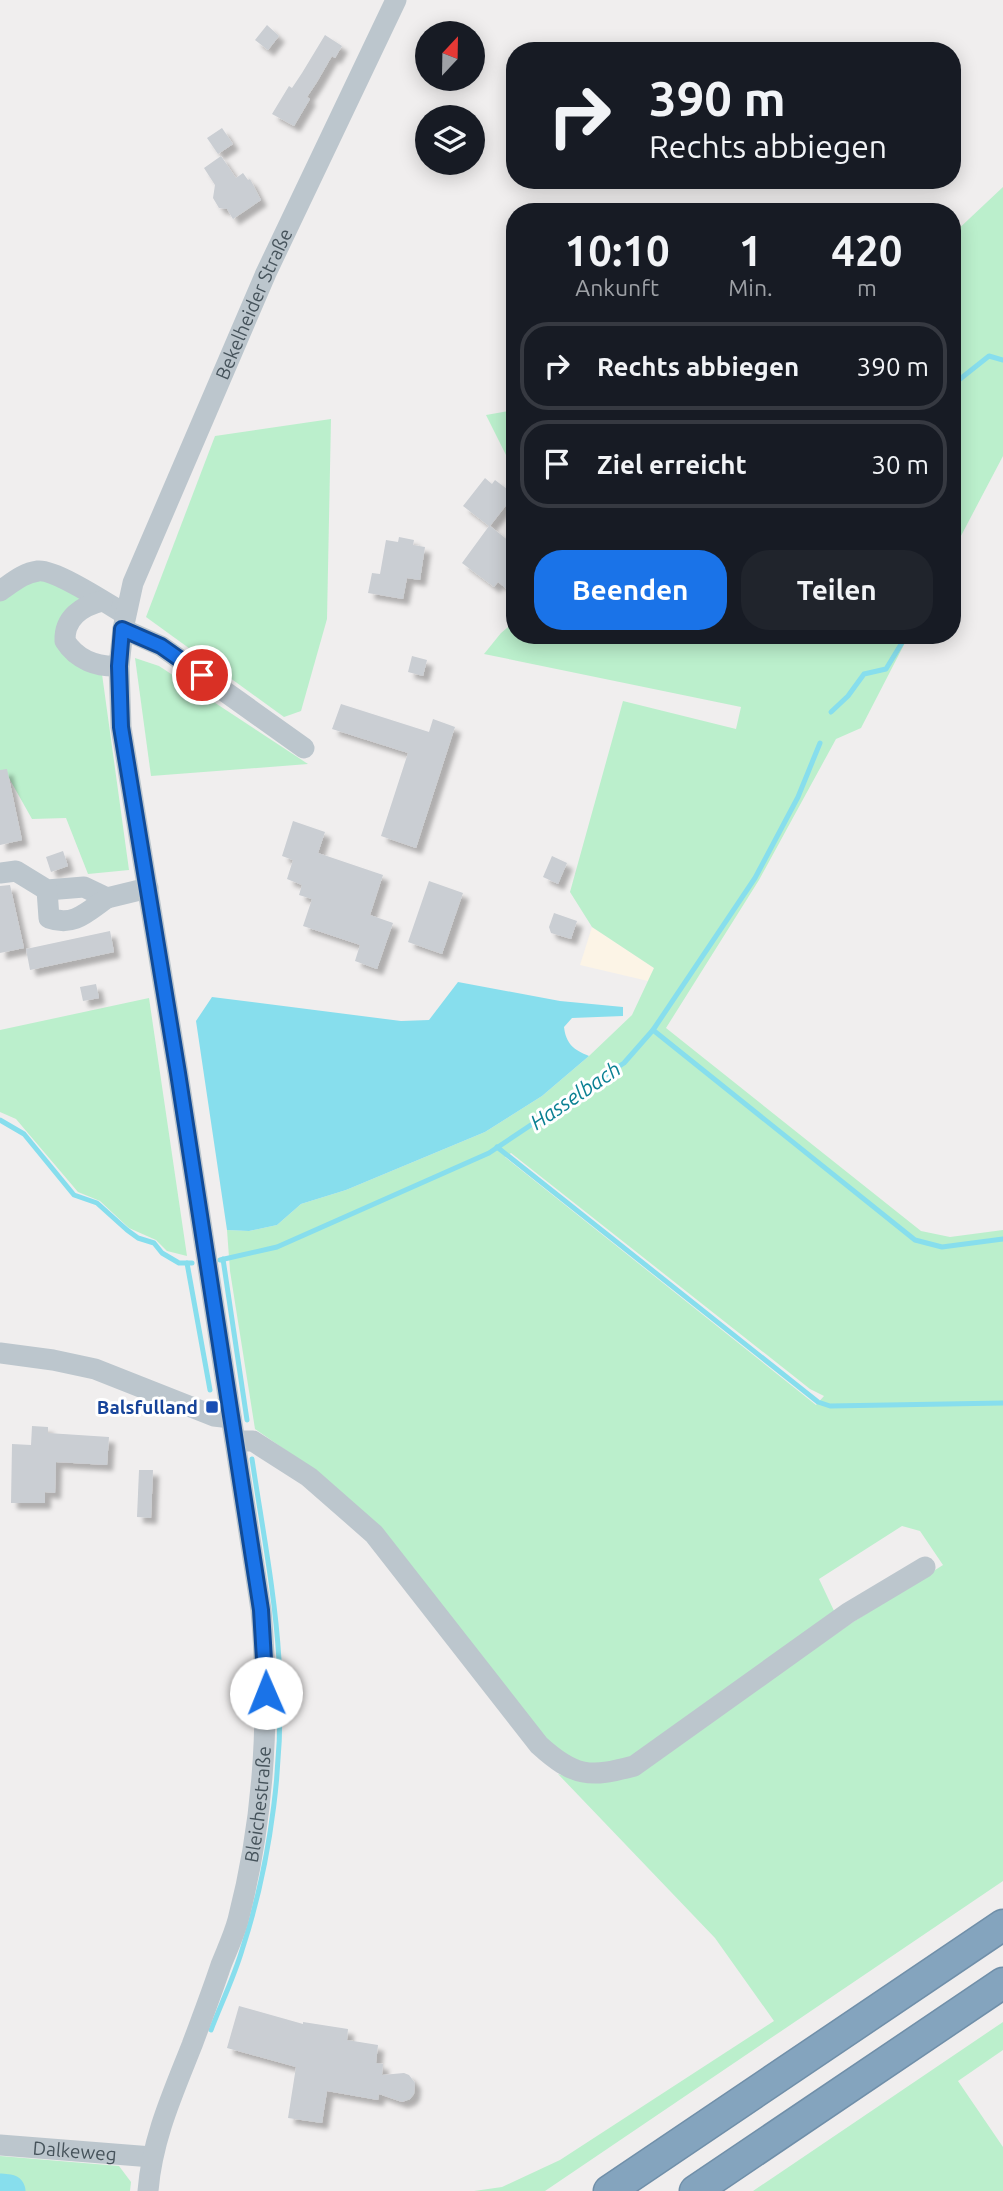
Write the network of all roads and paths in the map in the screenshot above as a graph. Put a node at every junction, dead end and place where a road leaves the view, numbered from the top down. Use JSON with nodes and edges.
{"nodes":[{"id":1,"x":396,"y":0,"type":"edge"},
{"id":2,"x":0,"y":592,"type":"edge"},
{"id":3,"x":102,"y":601,"type":"junction"},
{"id":4,"x":124,"y":622,"type":"junction"},
{"id":5,"x":119,"y":666,"type":"junction"},
{"id":6,"x":304,"y":748,"type":"dead end"},
{"id":7,"x":0,"y":873,"type":"edge"},
{"id":8,"x":148,"y":888,"type":"junction"},
{"id":9,"x":47,"y":890,"type":"junction"},
{"id":10,"x":107,"y":898,"type":"junction"},
{"id":11,"x":0,"y":1353,"type":"edge"},
{"id":12,"x":231,"y":1418,"type":"junction"},
{"id":13,"x":235,"y":1441,"type":"junction"},
{"id":14,"x":925,"y":1566,"type":"dead end"},
{"id":15,"x":1003,"y":1925,"type":"edge"},
{"id":16,"x":1003,"y":1983,"type":"edge"},
{"id":17,"x":0,"y":2146,"type":"edge"},
{"id":18,"x":150,"y":2173,"type":"edge"},
{"id":19,"x":609,"y":2191,"type":"edge"},
{"id":20,"x":695,"y":2191,"type":"edge"}],
"edges":[{"from":1,"to":4,"type":"street","name":"Bekelheider Straße"},
{"from":2,"to":3,"type":"street"},
{"from":3,"to":4,"type":"street"},
{"from":3,"to":5,"type":"street"},
{"from":4,"to":5,"type":"street","name":"Bleichestraße"},
{"from":4,"to":6,"type":"street"},
{"from":5,"to":8,"type":"street","name":"Bleichestraße"},
{"from":7,"to":9,"type":"street"},
{"from":8,"to":10,"type":"street"},
{"from":8,"to":12,"type":"street","name":"Bleichestraße"},
{"from":9,"to":10,"type":"street"},
{"from":9,"to":10,"type":"street"},
{"from":11,"to":12,"type":"street"},
{"from":12,"to":13,"type":"street","name":"Bleichestraße"},
{"from":13,"to":14,"type":"street"},
{"from":13,"to":18,"type":"street","name":"Bleichestraße"},
{"from":15,"to":19,"type":"highway"},
{"from":16,"to":20,"type":"highway"},
{"from":17,"to":18,"type":"street","name":"Dalkeweg"}]}
